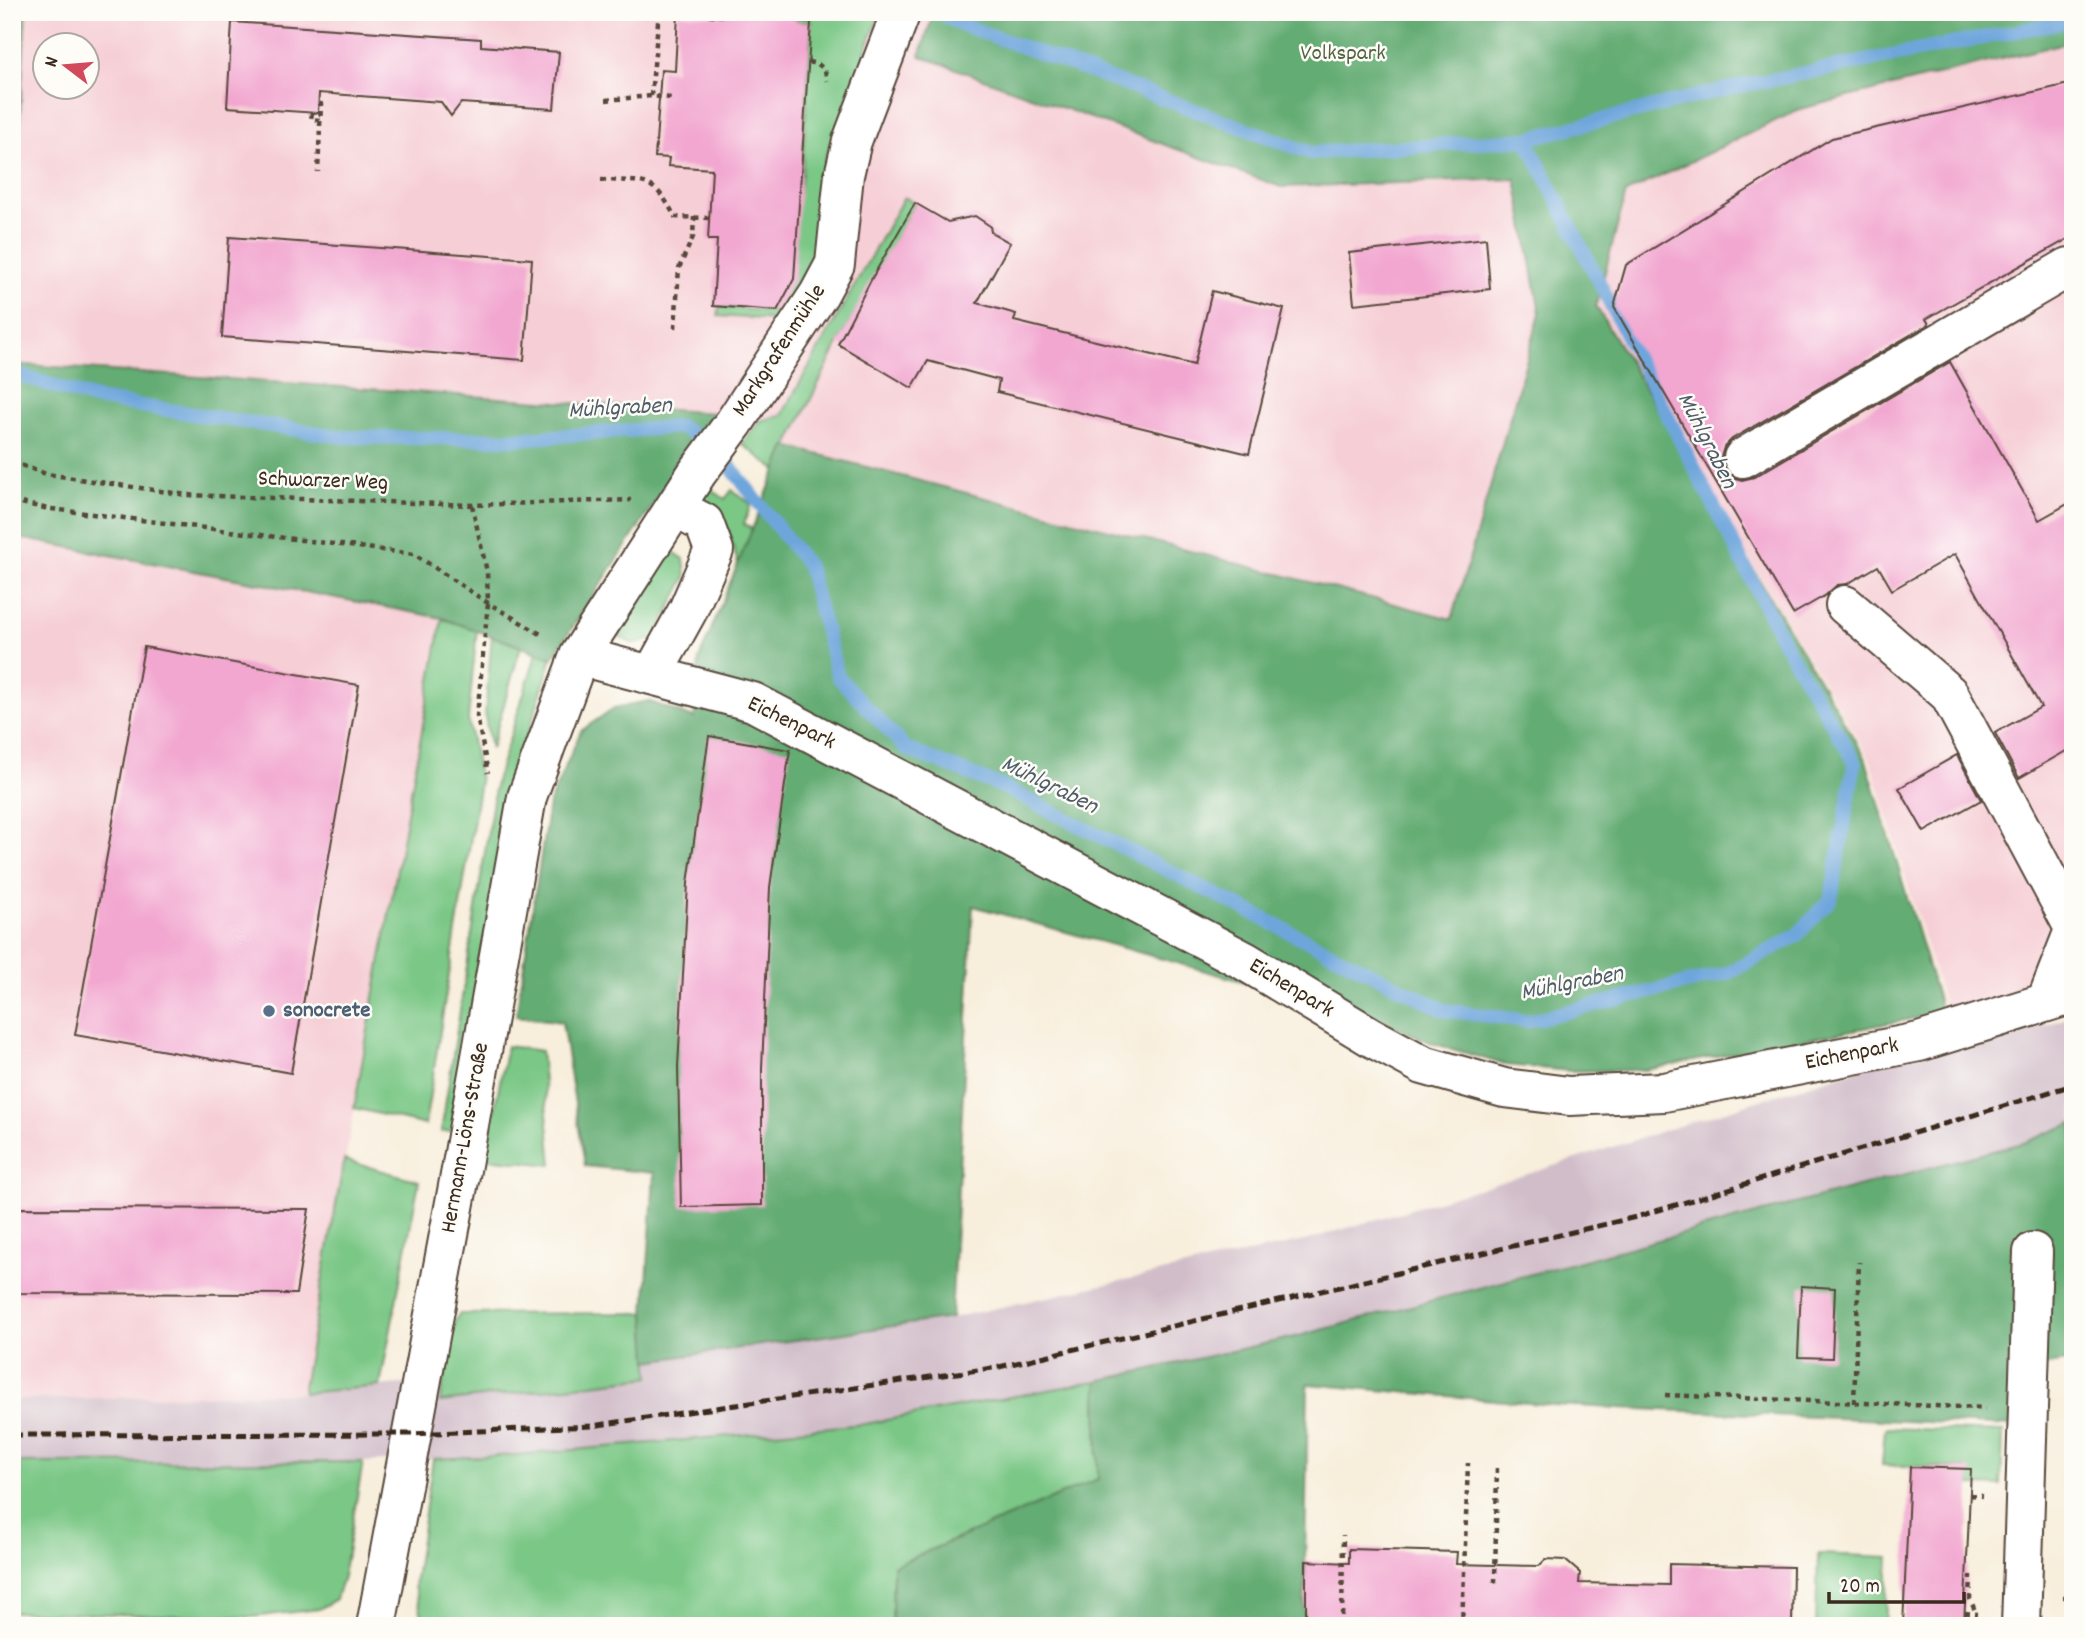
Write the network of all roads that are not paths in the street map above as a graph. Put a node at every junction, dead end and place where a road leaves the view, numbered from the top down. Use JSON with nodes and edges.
{"nodes":[{"id":1,"x":901,"y":12,"type":"edge"},
{"id":2,"x":2073,"y":268,"type":"edge"},
{"id":3,"x":1743,"y":458,"type":"dead end"},
{"id":4,"x":675,"y":508,"type":"junction"},
{"id":5,"x":1845,"y":605,"type":"dead end"},
{"id":6,"x":579,"y":656,"type":"junction"},
{"id":7,"x":652,"y":675,"type":"junction"},
{"id":8,"x":2073,"y":926,"type":"edge"},
{"id":9,"x":2073,"y":933,"type":"edge"},
{"id":10,"x":2059,"y":998,"type":"edge"},
{"id":11,"x":2033,"y":1252,"type":"dead end"},
{"id":12,"x":376,"y":1626,"type":"edge"},
{"id":13,"x":2021,"y":1626,"type":"edge"}],
"edges":[{"from":1,"to":4,"type":"street","name":"Markgrafenmühle"},
{"from":2,"to":3,"type":"street"},
{"from":4,"to":6,"type":"street","name":"Markgrafenmühle"},
{"from":4,"to":7,"type":"street"},
{"from":5,"to":8,"type":"street"},
{"from":6,"to":7,"type":"street","name":"Eichenpark"},
{"from":6,"to":12,"type":"street","name":"Hermann-Löns-Straße"},
{"from":7,"to":10,"type":"street","name":"Eichenpark"},
{"from":9,"to":10,"type":"street"},
{"from":11,"to":13,"type":"street"}]}
